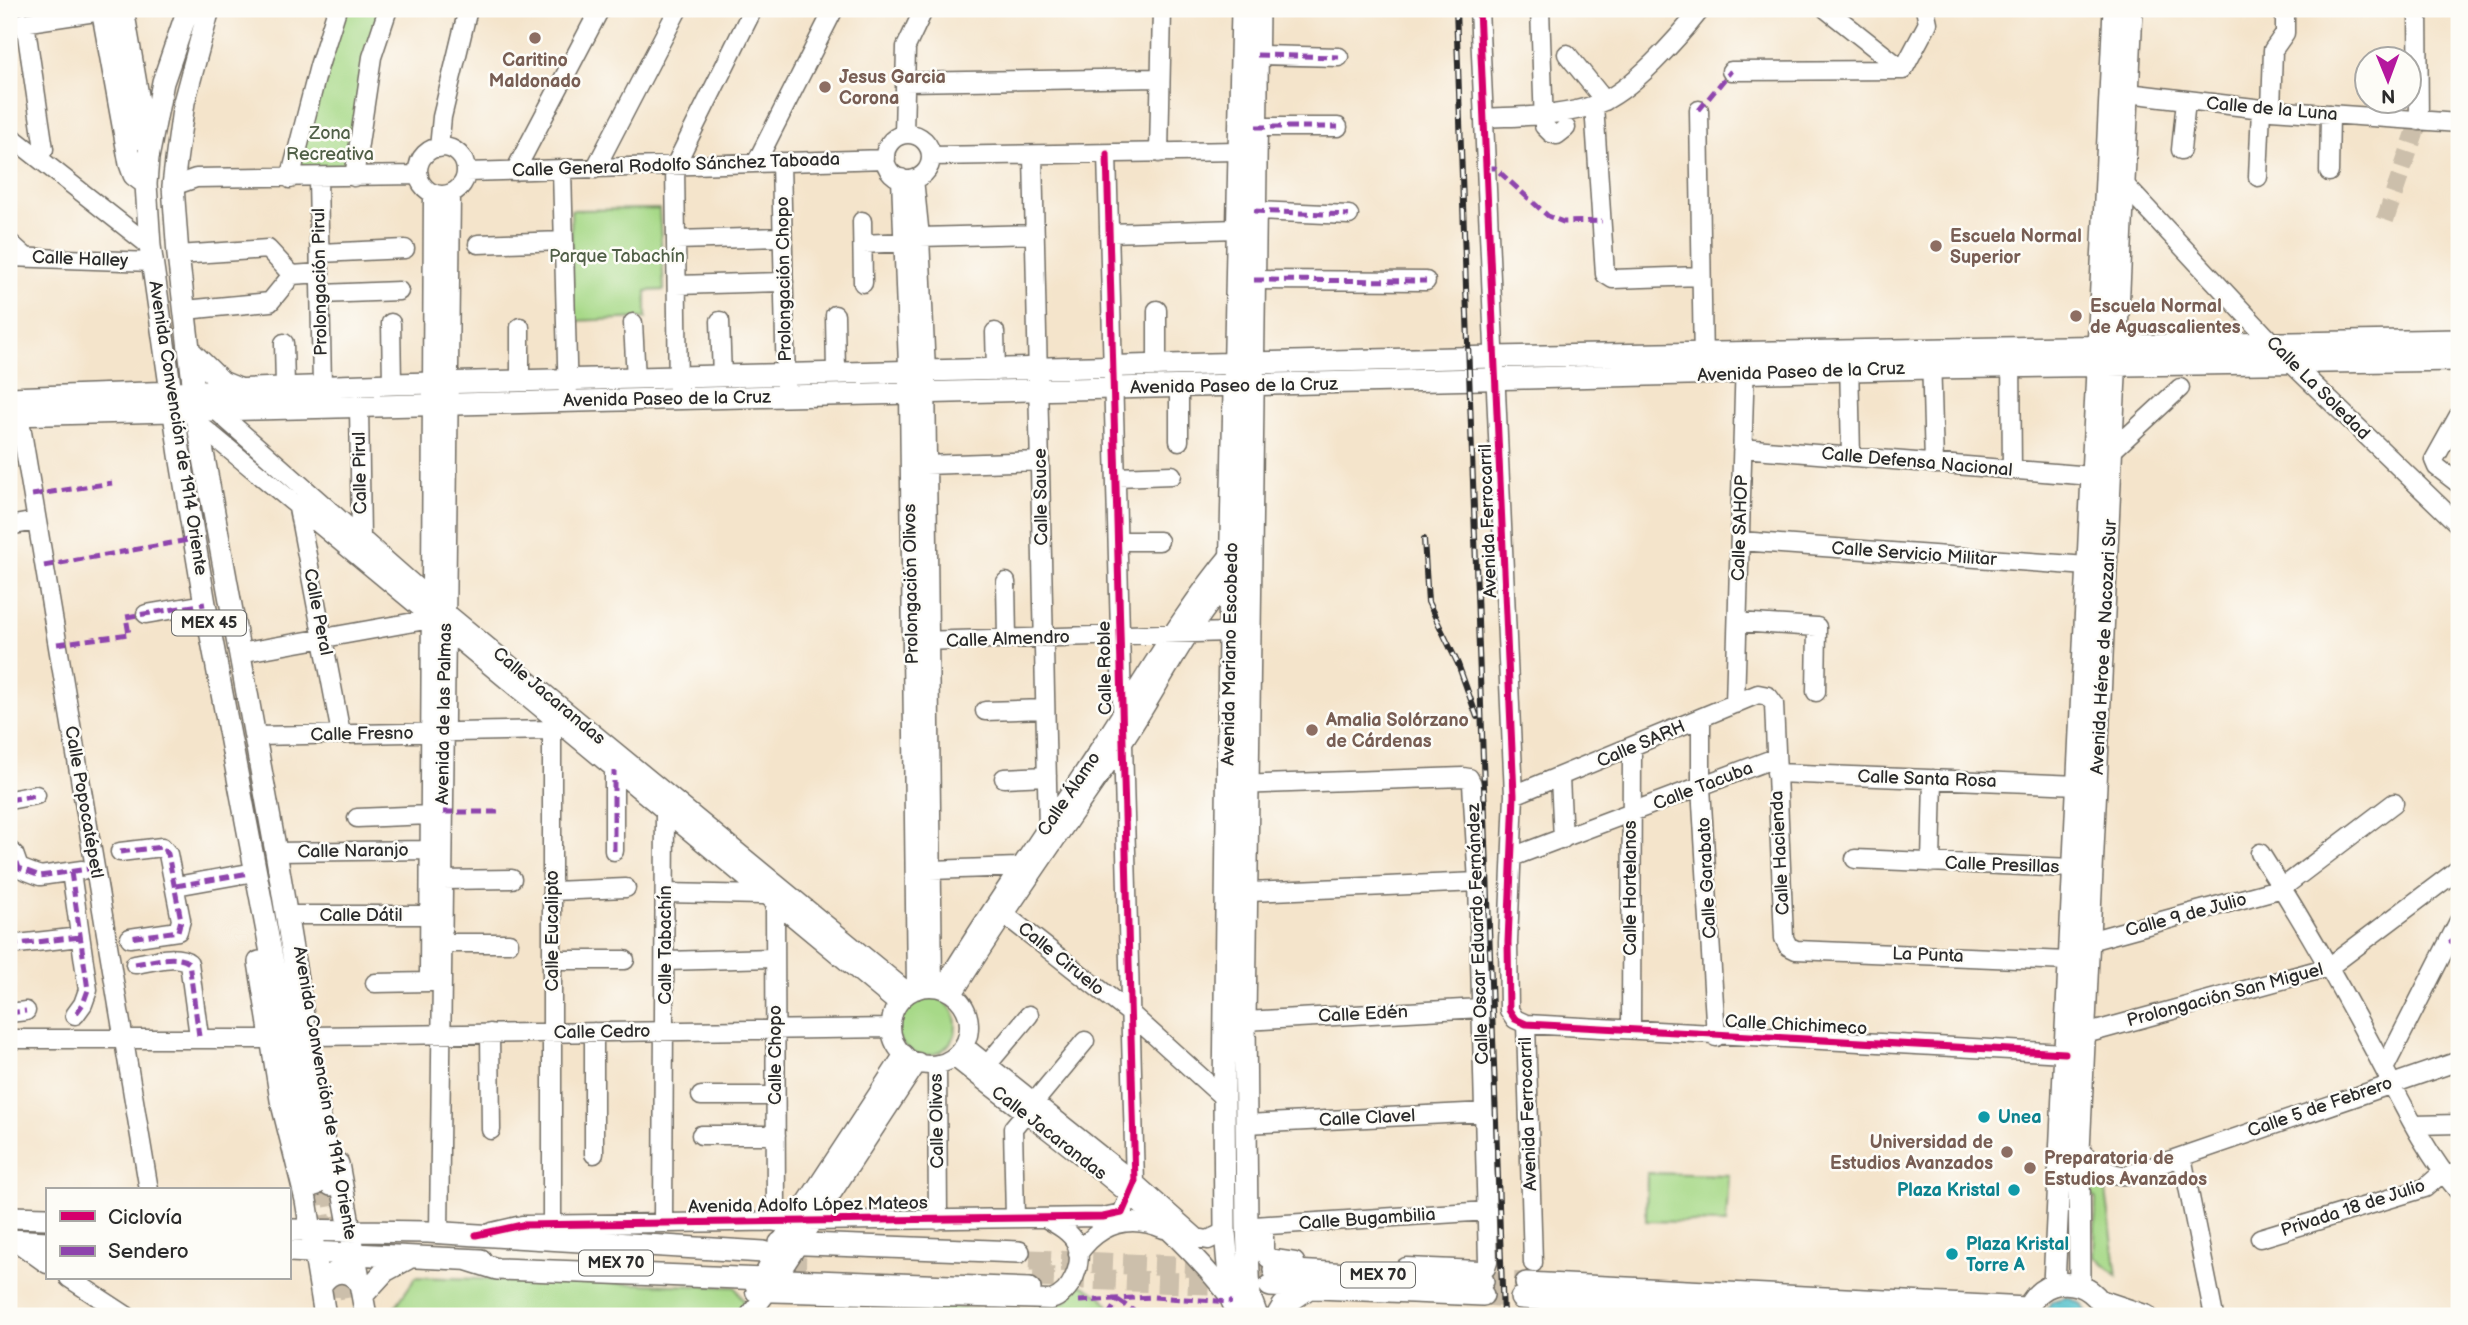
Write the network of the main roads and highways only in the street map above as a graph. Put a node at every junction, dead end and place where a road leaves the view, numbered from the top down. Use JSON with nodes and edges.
{"nodes":[{"id":1,"x":188,"y":9,"type":"edge"},
{"id":2,"x":209,"y":9,"type":"edge"},
{"id":3,"x":1242,"y":9,"type":"edge"},
{"id":4,"x":1258,"y":9,"type":"edge"},
{"id":5,"x":2114,"y":9,"type":"edge"},
{"id":6,"x":2132,"y":9,"type":"edge"},
{"id":7,"x":109,"y":10,"type":"edge"},
{"id":8,"x":149,"y":158,"type":"junction"},
{"id":9,"x":176,"y":161,"type":"junction"},
{"id":10,"x":146,"y":184,"type":"junction"},
{"id":11,"x":173,"y":186,"type":"junction"},
{"id":12,"x":2459,"y":340,"type":"edge"},
{"id":13,"x":163,"y":343,"type":"junction"},
{"id":14,"x":189,"y":350,"type":"junction"},
{"id":15,"x":2107,"y":356,"type":"junction"},
{"id":16,"x":1849,"y":360,"type":"junction"},
{"id":17,"x":2459,"y":360,"type":"edge"},
{"id":18,"x":1243,"y":376,"type":"junction"},
{"id":19,"x":1113,"y":378,"type":"junction"},
{"id":20,"x":1038,"y":380,"type":"junction"},
{"id":21,"x":786,"y":386,"type":"junction"},
{"id":22,"x":678,"y":388,"type":"junction"},
{"id":23,"x":239,"y":389,"type":"junction"},
{"id":24,"x":568,"y":391,"type":"junction"},
{"id":25,"x":440,"y":394,"type":"junction"},
{"id":26,"x":132,"y":402,"type":"junction"},
{"id":27,"x":190,"y":407,"type":"junction"},
{"id":28,"x":12,"y":409,"type":"edge"},
{"id":29,"x":180,"y":455,"type":"junction"},
{"id":30,"x":1241,"y":556,"type":"junction"},
{"id":31,"x":1239,"y":785,"type":"junction"},
{"id":32,"x":252,"y":849,"type":"junction"},
{"id":33,"x":278,"y":862,"type":"junction"},
{"id":34,"x":1246,"y":962,"type":"junction"},
{"id":35,"x":324,"y":1191,"type":"junction"},
{"id":36,"x":9,"y":1217,"type":"edge"},
{"id":37,"x":46,"y":1218,"type":"edge"},
{"id":38,"x":1243,"y":1226,"type":"junction"},
{"id":39,"x":290,"y":1230,"type":"edge"},
{"id":40,"x":351,"y":1233,"type":"junction"},
{"id":41,"x":12,"y":1240,"type":"edge"},
{"id":42,"x":46,"y":1242,"type":"edge"},
{"id":43,"x":313,"y":1242,"type":"junction"},
{"id":44,"x":290,"y":1251,"type":"edge"},
{"id":45,"x":354,"y":1256,"type":"junction"},
{"id":46,"x":410,"y":1258,"type":"junction"},
{"id":47,"x":777,"y":1264,"type":"edge"},
{"id":48,"x":2054,"y":1284,"type":"junction"},
{"id":49,"x":2080,"y":1284,"type":"junction"},
{"id":50,"x":321,"y":1285,"type":"junction"},
{"id":51,"x":1309,"y":1288,"type":"junction"},
{"id":52,"x":349,"y":1306,"type":"edge"},
{"id":53,"x":1244,"y":1307,"type":"edge"},
{"id":54,"x":2104,"y":1309,"type":"edge"},
{"id":55,"x":2026,"y":1312,"type":"edge"},
{"id":56,"x":1277,"y":1316,"type":"edge"},
{"id":57,"x":1793,"y":1316,"type":"edge"},
{"id":58,"x":2146,"y":1316,"type":"edge"}],
"edges":[{"from":1,"to":8,"type":"main road","name":"Avenida Convención de 1914 Oriente","number":"MEX 45"},
{"from":2,"to":9,"type":"main road","name":"Avenida Convención de 1914 Oriente","number":"MEX 45"},
{"from":3,"to":18,"type":"main road","name":"Avenida Mariano Escobedo"},
{"from":4,"to":18,"type":"main road","name":"Avenida Mariano Escobedo"},
{"from":5,"to":15,"type":"main road","name":"Avenida Héroe de Nacozari Sur"},
{"from":6,"to":15,"type":"main road","name":"Avenida Héroe de Nacozari Sur"},
{"from":7,"to":8,"type":"main road"},
{"from":7,"to":10,"type":"main road"},
{"from":8,"to":9,"type":"main road"},
{"from":8,"to":10,"type":"main road","name":"Avenida Convención de 1914 Oriente","number":"MEX 45"},
{"from":9,"to":11,"type":"main road","name":"Avenida Convención de 1914 Oriente","number":"MEX 45"},
{"from":10,"to":11,"type":"main road"},
{"from":10,"to":13,"type":"main road","name":"Avenida Convención de 1914 Oriente","number":"MEX 45"},
{"from":11,"to":14,"type":"main road","name":"Avenida Convención de 1914 Oriente","number":"MEX 45"},
{"from":12,"to":15,"type":"main road","name":"Avenida Paseo de la Cruz"},
{"from":13,"to":26,"type":"main road"},
{"from":13,"to":27,"type":"main road","name":"Avenida Convención de 1914 Oriente","number":"MEX 45"},
{"from":14,"to":23,"type":"main road"},
{"from":14,"to":27,"type":"main road","name":"Avenida Convención de 1914 Oriente","number":"MEX 45"},
{"from":15,"to":16,"type":"main road","name":"Avenida Paseo de la Cruz"},
{"from":15,"to":17,"type":"main road","name":"Avenida Paseo de la Cruz"},
{"from":15,"to":48,"type":"main road","name":"Avenida Héroe de Nacozari Sur"},
{"from":15,"to":49,"type":"main road","name":"Avenida Héroe de Nacozari Sur"},
{"from":16,"to":18,"type":"main road","name":"Avenida Paseo de la Cruz"},
{"from":16,"to":18,"type":"main road","name":"Avenida Paseo de la Cruz"},
{"from":18,"to":19,"type":"main road","name":"Avenida Paseo de la Cruz"},
{"from":18,"to":19,"type":"main road","name":"Avenida Paseo de la Cruz"},
{"from":18,"to":30,"type":"main road","name":"Avenida Mariano Escobedo"},
{"from":18,"to":30,"type":"main road","name":"Avenida Mariano Escobedo"},
{"from":19,"to":20,"type":"main road","name":"Avenida Paseo de la Cruz"},
{"from":20,"to":21,"type":"main road","name":"Avenida Paseo de la Cruz"},
{"from":20,"to":21,"type":"main road","name":"Avenida Paseo de la Cruz"},
{"from":21,"to":22,"type":"main road","name":"Avenida Paseo de la Cruz"},
{"from":21,"to":22,"type":"main road","name":"Avenida Paseo de la Cruz"},
{"from":22,"to":24,"type":"main road","name":"Avenida Paseo de la Cruz"},
{"from":22,"to":24,"type":"main road","name":"Avenida Paseo de la Cruz"},
{"from":23,"to":25,"type":"main road","name":"Avenida Paseo de la Cruz"},
{"from":23,"to":27,"type":"main road","name":"Avenida Paseo de la Cruz"},
{"from":24,"to":25,"type":"main road","name":"Avenida Paseo de la Cruz"},
{"from":24,"to":25,"type":"main road","name":"Avenida Paseo de la Cruz"},
{"from":25,"to":27,"type":"main road","name":"Avenida Paseo de la Cruz"},
{"from":26,"to":27,"type":"main road","name":"Avenida Paseo de la Cruz"},
{"from":26,"to":28,"type":"main road","name":"Avenida Paseo de la Cruz"},
{"from":26,"to":29,"type":"main road"},
{"from":27,"to":29,"type":"main road","name":"Avenida Convención de 1914 Oriente","number":"MEX 45"},
{"from":27,"to":33,"type":"main road","name":"Avenida Convención de 1914 Oriente","number":"MEX 45"},
{"from":29,"to":32,"type":"main road","name":"Avenida Convención de 1914 Oriente","number":"MEX 45"},
{"from":30,"to":31,"type":"main road","name":"Avenida Mariano Escobedo"},
{"from":30,"to":31,"type":"main road","name":"Avenida Mariano Escobedo"},
{"from":31,"to":34,"type":"main road","name":"Avenida Mariano Escobedo"},
{"from":31,"to":38,"type":"main road","name":"Avenida Mariano Escobedo"},
{"from":32,"to":35,"type":"main road","name":"Avenida Convención de 1914 Oriente","number":"MEX 45"},
{"from":32,"to":35,"type":"main road","name":"Avenida Convención de 1914 Oriente"},
{"from":33,"to":35,"type":"main road","name":"Avenida Convención de 1914 Oriente","number":"MEX 45"},
{"from":33,"to":35,"type":"main road","name":"Avenida Convención de 1914 Oriente"},
{"from":34,"to":38,"type":"main road","name":"Avenida Mariano Escobedo"},
{"from":34,"to":38,"type":"main road"},
{"from":35,"to":40,"type":"main road","name":"Avenida Convención de 1914 Oriente"},
{"from":35,"to":43,"type":"main road","name":"Avenida Convención de 1914 Oriente"},
{"from":36,"to":37,"type":"main road"},
{"from":38,"to":53,"type":"main road","name":"Avenida Mariano Escobedo"},
{"from":39,"to":43,"type":"main road","number":"MEX 70"},
{"from":40,"to":43,"type":"main road","number":"MEX 70"},
{"from":40,"to":45,"type":"main road","name":"Avenida Convención de 1914 Oriente"},
{"from":40,"to":47,"type":"main road","number":"MEX 70"},
{"from":41,"to":42,"type":"main road"},
{"from":43,"to":44,"type":"main road","number":"MEX 70"},
{"from":43,"to":45,"type":"main road","number":"MEX 70"},
{"from":43,"to":50,"type":"main road","name":"Avenida Convención de 1914 Oriente"},
{"from":45,"to":46,"type":"main road","number":"MEX 70"},
{"from":45,"to":52,"type":"main road","name":"Avenida Convención de 1914 Oriente"},
{"from":46,"to":47,"type":"main road","number":"MEX 70"},
{"from":46,"to":52,"type":"main road"},
{"from":47,"to":47,"type":"main road"},
{"from":48,"to":49,"type":"main road"},
{"from":48,"to":55,"type":"main road"},
{"from":49,"to":54,"type":"main road"},
{"from":50,"to":52,"type":"main road","name":"Avenida Convención de 1914 Oriente"},
{"from":50,"to":52,"type":"main road"},
{"from":51,"to":51,"type":"main road","number":"MEX 70"},
{"from":51,"to":56,"type":"main road"},
{"from":54,"to":58,"type":"main road"},
{"from":55,"to":57,"type":"main road"}]}
